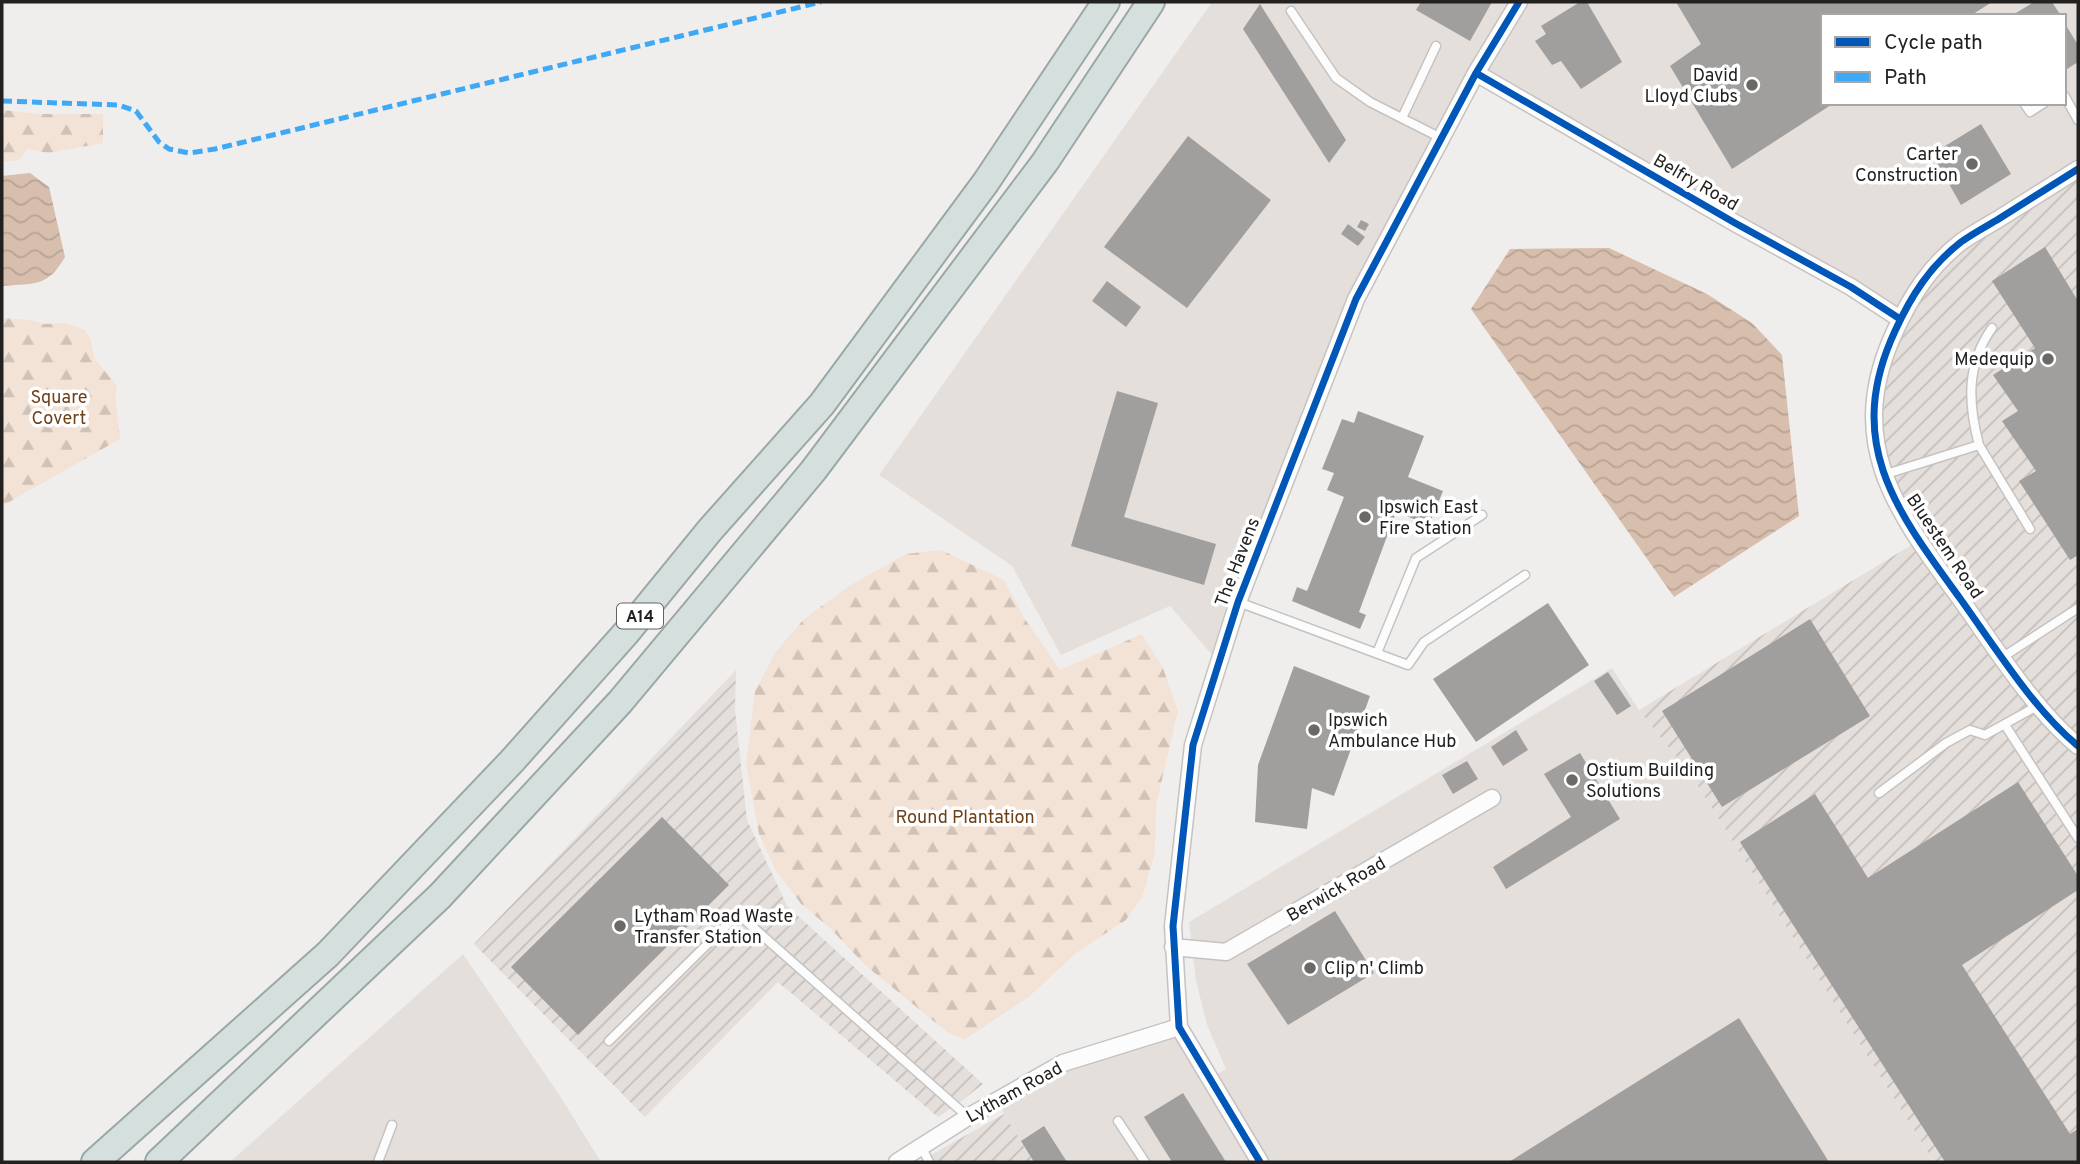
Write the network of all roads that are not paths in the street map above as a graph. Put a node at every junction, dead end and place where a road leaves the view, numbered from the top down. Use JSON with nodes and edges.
{"nodes":[{"id":1,"x":1106,"y":2,"type":"edge"},
{"id":2,"x":1151,"y":2,"type":"edge"},
{"id":3,"x":1519,"y":2,"type":"edge"},
{"id":4,"x":1291,"y":11,"type":"dead end"},
{"id":5,"x":1436,"y":46,"type":"dead end"},
{"id":6,"x":1476,"y":73,"type":"junction"},
{"id":7,"x":2066,"y":99,"type":"edge"},
{"id":8,"x":2026,"y":105,"type":"edge"},
{"id":9,"x":2040,"y":105,"type":"edge"},
{"id":10,"x":1402,"y":118,"type":"junction"},
{"id":11,"x":2078,"y":120,"type":"edge"},
{"id":12,"x":1441,"y":138,"type":"junction"},
{"id":13,"x":2078,"y":169,"type":"edge"},
{"id":14,"x":1900,"y":319,"type":"junction"},
{"id":15,"x":1992,"y":328,"type":"dead end"},
{"id":16,"x":1979,"y":445,"type":"junction"},
{"id":17,"x":1883,"y":475,"type":"junction"},
{"id":18,"x":1482,"y":515,"type":"dead end"},
{"id":19,"x":2030,"y":529,"type":"dead end"},
{"id":20,"x":1525,"y":575,"type":"dead end"},
{"id":21,"x":1238,"y":603,"type":"junction"},
{"id":22,"x":2078,"y":608,"type":"edge"},
{"id":23,"x":1377,"y":653,"type":"junction"},
{"id":24,"x":2003,"y":657,"type":"junction"},
{"id":25,"x":2039,"y":705,"type":"junction"},
{"id":26,"x":2005,"y":725,"type":"junction"},
{"id":27,"x":2078,"y":746,"type":"edge"},
{"id":28,"x":1879,"y":793,"type":"dead end"},
{"id":29,"x":1492,"y":798,"type":"dead end"},
{"id":30,"x":2078,"y":838,"type":"edge"},
{"id":31,"x":1172,"y":947,"type":"junction"},
{"id":32,"x":1179,"y":1027,"type":"junction"},
{"id":33,"x":609,"y":1041,"type":"dead end"},
{"id":34,"x":968,"y":1117,"type":"junction"},
{"id":35,"x":1118,"y":1121,"type":"dead end"},
{"id":36,"x":392,"y":1125,"type":"dead end"},
{"id":37,"x":926,"y":1155,"type":"edge"},
{"id":38,"x":95,"y":1162,"type":"edge"},
{"id":39,"x":159,"y":1162,"type":"edge"},
{"id":40,"x":378,"y":1162,"type":"edge"},
{"id":41,"x":897,"y":1162,"type":"edge"},
{"id":42,"x":1145,"y":1162,"type":"edge"},
{"id":43,"x":1260,"y":1162,"type":"edge"}],
"edges":[{"from":1,"to":38,"type":"highway","number":"A14"},
{"from":2,"to":39,"type":"highway","number":"A14"},
{"from":3,"to":6,"type":"street","name":"The Havens"},
{"from":4,"to":10,"type":"lane"},
{"from":5,"to":10,"type":"lane"},
{"from":6,"to":12,"type":"street","name":"The Havens"},
{"from":6,"to":14,"type":"street","name":"Belfry Road"},
{"from":7,"to":11,"type":"lane"},
{"from":8,"to":9,"type":"lane"},
{"from":10,"to":12,"type":"lane"},
{"from":12,"to":21,"type":"street","name":"The Havens"},
{"from":13,"to":14,"type":"street","name":"Bluestem Road"},
{"from":14,"to":17,"type":"street","name":"Bluestem Road"},
{"from":15,"to":16,"type":"lane"},
{"from":16,"to":17,"type":"lane"},
{"from":16,"to":19,"type":"lane"},
{"from":17,"to":24,"type":"street","name":"Bluestem Road"},
{"from":18,"to":23,"type":"lane"},
{"from":20,"to":23,"type":"lane"},
{"from":21,"to":23,"type":"lane"},
{"from":21,"to":31,"type":"street","name":"The Havens"},
{"from":22,"to":24,"type":"lane"},
{"from":24,"to":25,"type":"street","name":"Bluestem Road"},
{"from":25,"to":26,"type":"lane"},
{"from":25,"to":27,"type":"street","name":"Bluestem Road"},
{"from":26,"to":28,"type":"lane"},
{"from":26,"to":30,"type":"lane"},
{"from":29,"to":31,"type":"street","name":"Berwick Road"},
{"from":31,"to":32,"type":"street","name":"The Havens"},
{"from":32,"to":34,"type":"street","name":"Lytham Road"},
{"from":32,"to":43,"type":"street","name":"The Havens"},
{"from":33,"to":34,"type":"lane"},
{"from":34,"to":37,"type":"street","name":"Lytham Road"},
{"from":35,"to":42,"type":"lane"},
{"from":36,"to":40,"type":"lane"},
{"from":37,"to":41,"type":"street","name":"Lytham Road"}]}
